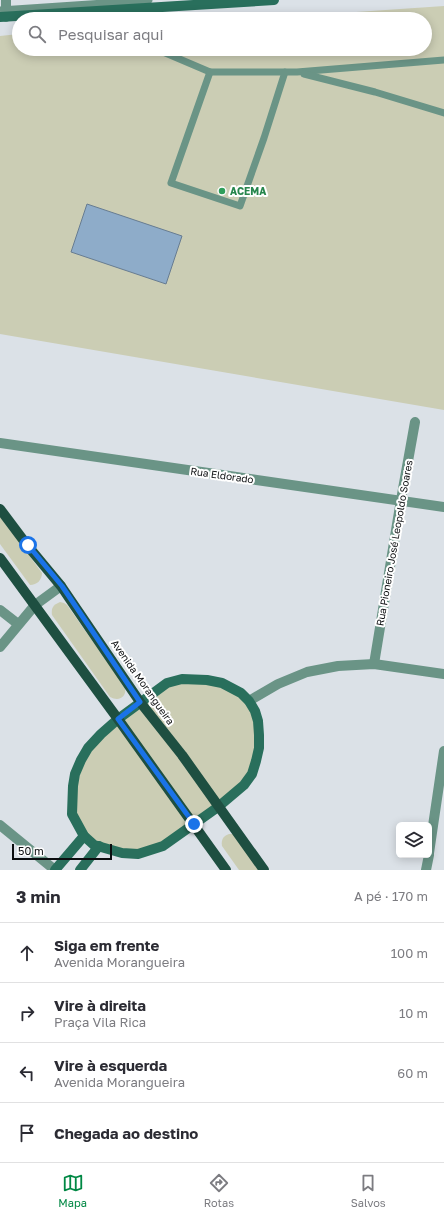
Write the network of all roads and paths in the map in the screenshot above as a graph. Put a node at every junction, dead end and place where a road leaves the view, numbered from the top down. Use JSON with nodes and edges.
{"nodes":[{"id":1,"x":150,"y":0,"type":"edge"},
{"id":2,"x":274,"y":0,"type":"edge"},
{"id":3,"x":3,"y":11,"type":"edge"},
{"id":4,"x":67,"y":12,"type":"joint"},
{"id":5,"x":172,"y":56,"type":"edge"},
{"id":6,"x":444,"y":60,"type":"edge"},
{"id":7,"x":210,"y":72,"type":"junction"},
{"id":8,"x":285,"y":72,"type":"junction"},
{"id":9,"x":297,"y":72,"type":"junction"},
{"id":10,"x":444,"y":113,"type":"edge"},
{"id":11,"x":415,"y":422,"type":"dead end"},
{"id":12,"x":0,"y":443,"type":"edge"},
{"id":13,"x":401,"y":500,"type":"junction"},
{"id":14,"x":444,"y":507,"type":"edge"},
{"id":15,"x":0,"y":509,"type":"edge"},
{"id":16,"x":0,"y":558,"type":"edge"},
{"id":17,"x":62,"y":586,"type":"junction"},
{"id":18,"x":35,"y":605,"type":"junction"},
{"id":19,"x":0,"y":610,"type":"edge"},
{"id":20,"x":18,"y":624,"type":"junction"},
{"id":21,"x":0,"y":647,"type":"edge"},
{"id":22,"x":374,"y":664,"type":"junction"},
{"id":23,"x":444,"y":674,"type":"edge"},
{"id":24,"x":249,"y":701,"type":"junction"},
{"id":25,"x":140,"y":702,"type":"junction"},
{"id":26,"x":118,"y":719,"type":"junction"},
{"id":27,"x":444,"y":751,"type":"edge"},
{"id":28,"x":218,"y":807,"type":"junction"},
{"id":29,"x":439,"y":815,"type":"edge"},
{"id":30,"x":0,"y":824,"type":"edge"},
{"id":31,"x":194,"y":824,"type":"junction"},
{"id":32,"x":84,"y":836,"type":"junction"},
{"id":33,"x":432,"y":842,"type":"edge"},
{"id":34,"x":99,"y":846,"type":"junction"},
{"id":35,"x":428,"y":858,"type":"edge"},
{"id":36,"x":55,"y":870,"type":"edge"},
{"id":37,"x":80,"y":870,"type":"edge"},
{"id":38,"x":226,"y":870,"type":"edge"},
{"id":39,"x":264,"y":870,"type":"edge"},
{"id":40,"x":426,"y":870,"type":"edge"}],
"edges":[{"from":1,"to":3,"type":"lane"},
{"from":2,"to":4,"type":"main road"},
{"from":3,"to":4,"type":"main road"},
{"from":5,"to":7,"type":"lane"},
{"from":6,"to":9,"type":"lane"},
{"from":7,"to":8,"type":"lane"},
{"from":7,"to":8,"type":"lane"},
{"from":8,"to":9,"type":"lane"},
{"from":9,"to":10,"type":"lane"},
{"from":11,"to":13,"type":"street","name":"Rua Pioneiro José Leopoldo Soares"},
{"from":12,"to":13,"type":"street","name":"Rua Eldorado"},
{"from":13,"to":14,"type":"street","name":"Rua Eldorado"},
{"from":13,"to":22,"type":"street","name":"Rua Pioneiro José Leopoldo Soares"},
{"from":15,"to":17,"type":"main road","name":"Avenida Morangueira"},
{"from":16,"to":18,"type":"main road"},
{"from":17,"to":18,"type":"street"},
{"from":17,"to":25,"type":"main road","name":"Avenida Morangueira"},
{"from":18,"to":20,"type":"street"},
{"from":18,"to":26,"type":"main road"},
{"from":19,"to":20,"type":"street"},
{"from":20,"to":21,"type":"street"},
{"from":22,"to":23,"type":"street"},
{"from":22,"to":24,"type":"street"},
{"from":24,"to":25,"type":"main road"},
{"from":24,"to":28,"type":"main road"},
{"from":25,"to":26,"type":"main road"},
{"from":25,"to":28,"type":"main road","name":"Avenida Morangueira"},
{"from":26,"to":31,"type":"main road"},
{"from":26,"to":32,"type":"main road"},
{"from":27,"to":29,"type":"street"},
{"from":28,"to":31,"type":"main road"},
{"from":28,"to":39,"type":"main road","name":"Avenida Morangueira"},
{"from":29,"to":33,"type":"street"},
{"from":30,"to":36,"type":"street"},
{"from":31,"to":34,"type":"main road"},
{"from":31,"to":38,"type":"main road"},
{"from":32,"to":34,"type":"main road"},
{"from":32,"to":36,"type":"main road"},
{"from":34,"to":37,"type":"main road"},
{"from":35,"to":40,"type":"street"}]}
